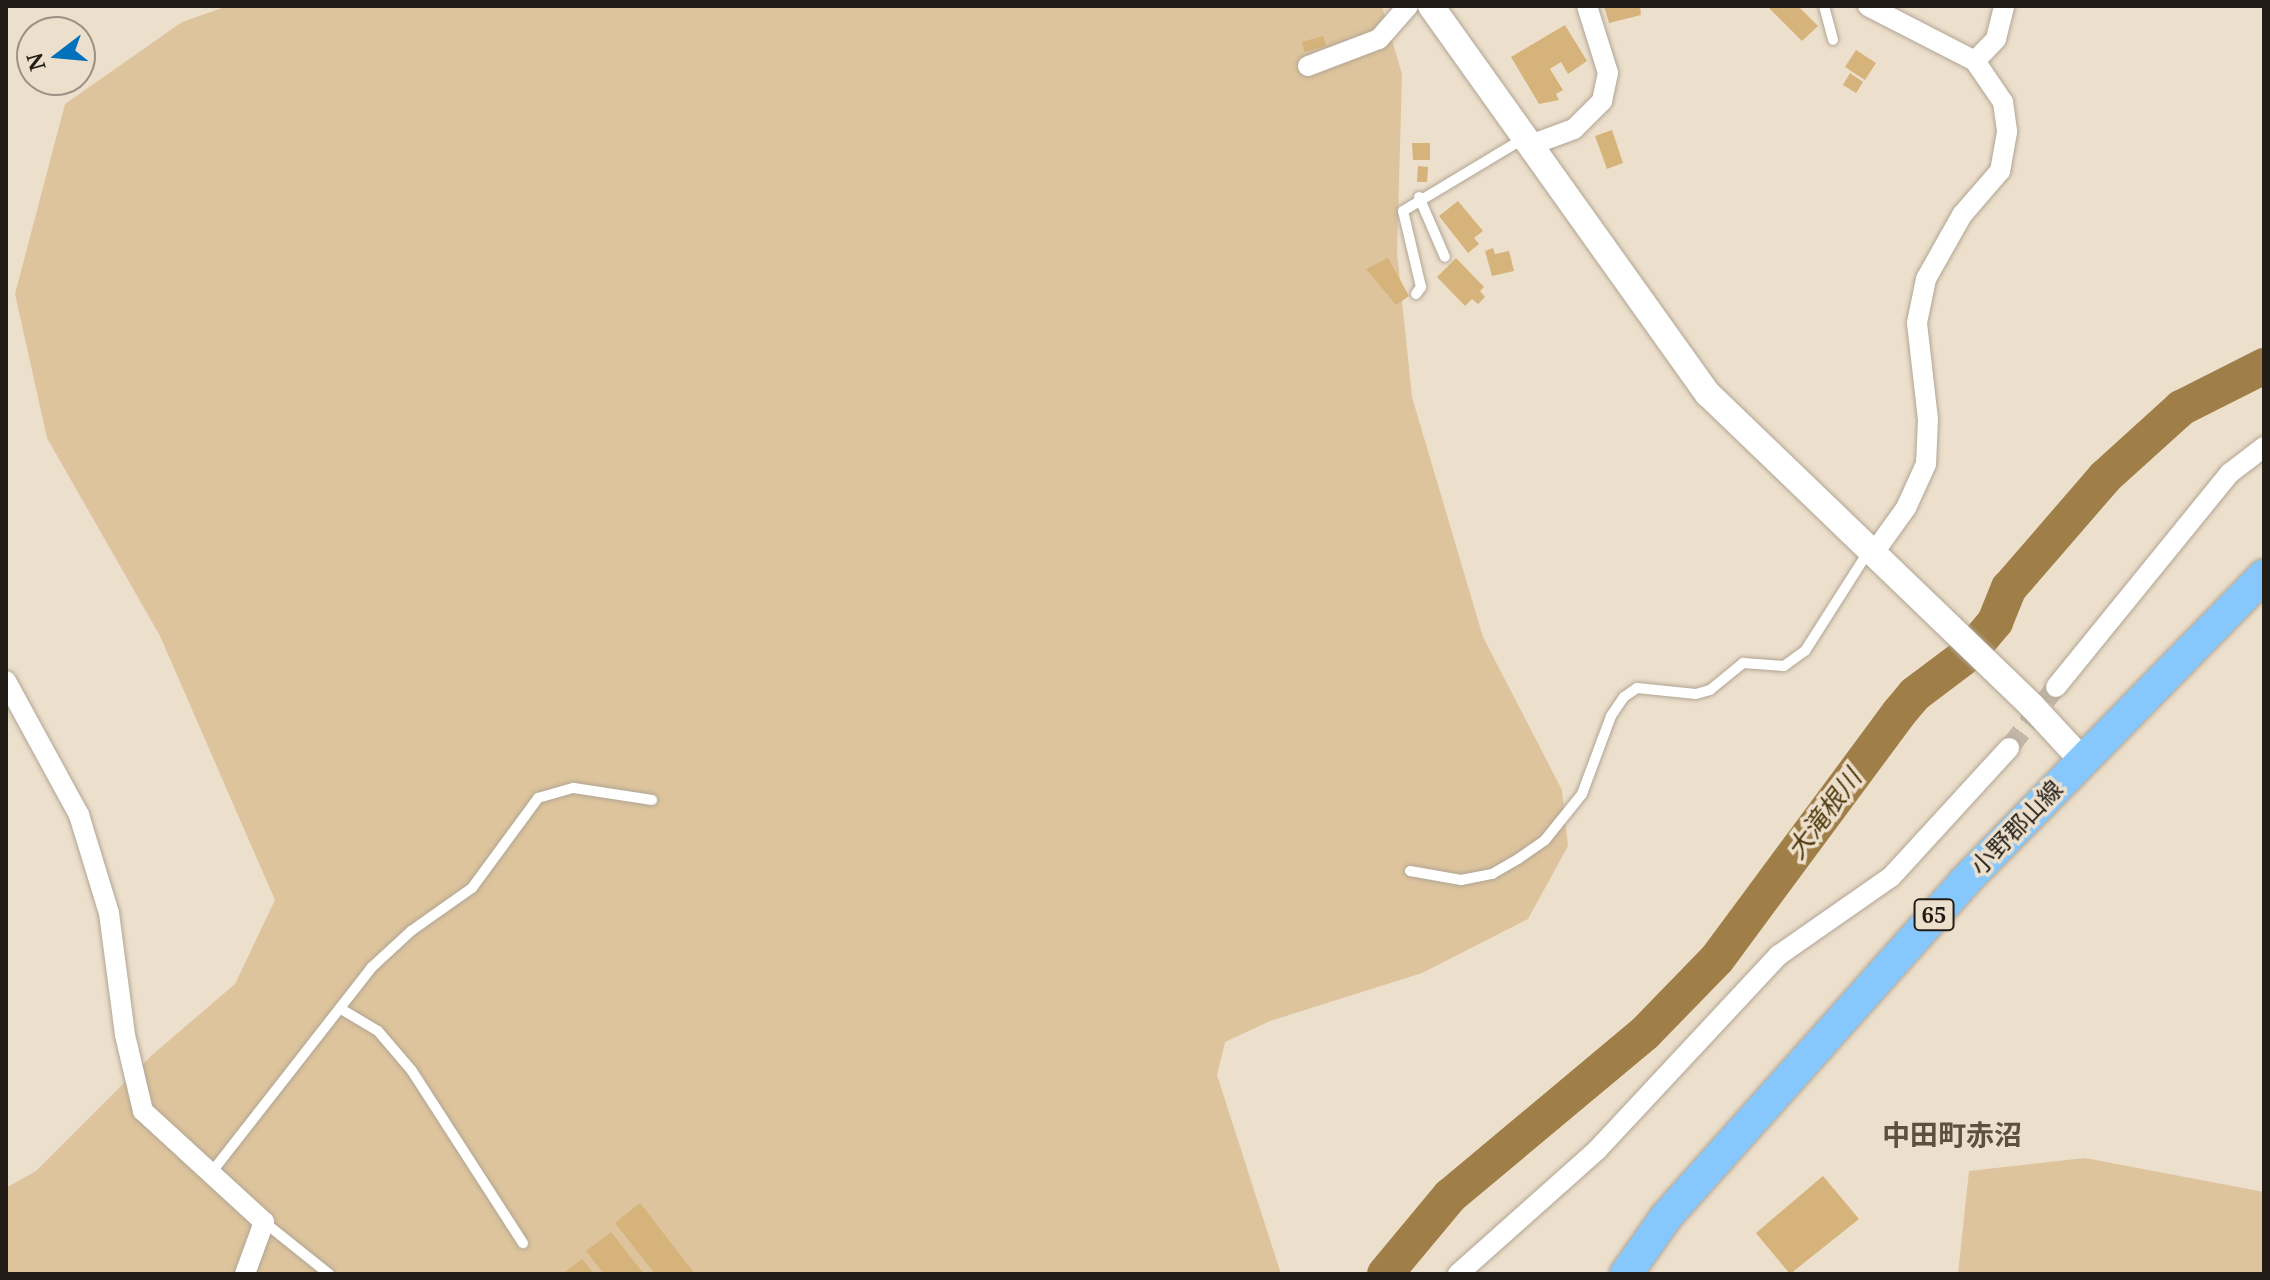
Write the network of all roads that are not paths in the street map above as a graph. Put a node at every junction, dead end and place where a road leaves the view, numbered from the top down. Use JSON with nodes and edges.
{"nodes":[{"id":1,"x":1408,"y":6,"type":"edge"},
{"id":2,"x":1431,"y":6,"type":"edge"},
{"id":3,"x":1587,"y":6,"type":"edge"},
{"id":4,"x":1824,"y":6,"type":"edge"},
{"id":5,"x":1868,"y":6,"type":"edge"},
{"id":6,"x":2004,"y":6,"type":"edge"},
{"id":7,"x":1833,"y":40,"type":"dead end"},
{"id":8,"x":1975,"y":61,"type":"junction"},
{"id":9,"x":1308,"y":66,"type":"dead end"},
{"id":10,"x":1525,"y":143,"type":"junction"},
{"id":11,"x":1419,"y":197,"type":"junction"},
{"id":12,"x":1445,"y":257,"type":"dead end"},
{"id":13,"x":1416,"y":294,"type":"dead end"},
{"id":14,"x":2264,"y":447,"type":"edge"},
{"id":15,"x":1871,"y":552,"type":"junction"},
{"id":16,"x":2264,"y":576,"type":"edge"},
{"id":17,"x":6,"y":681,"type":"edge"},
{"id":18,"x":2056,"y":687,"type":"tunnel mouth"},
{"id":19,"x":2009,"y":748,"type":"tunnel mouth"},
{"id":20,"x":2081,"y":759,"type":"junction"},
{"id":21,"x":652,"y":800,"type":"dead end"},
{"id":22,"x":1410,"y":871,"type":"dead end"},
{"id":23,"x":341,"y":1009,"type":"junction"},
{"id":24,"x":211,"y":1173,"type":"junction"},
{"id":25,"x":264,"y":1222,"type":"junction"},
{"id":26,"x":523,"y":1243,"type":"dead end"},
{"id":27,"x":245,"y":1274,"type":"edge"},
{"id":28,"x":329,"y":1274,"type":"edge"},
{"id":29,"x":1458,"y":1274,"type":"edge"},
{"id":30,"x":1626,"y":1274,"type":"edge"}],
"edges":[{"from":1,"to":9,"type":"street"},
{"from":2,"to":10,"type":"street"},
{"from":3,"to":10,"type":"street"},
{"from":4,"to":7,"type":"lane"},
{"from":5,"to":8,"type":"street"},
{"from":6,"to":8,"type":"street"},
{"from":8,"to":15,"type":"street"},
{"from":10,"to":11,"type":"lane"},
{"from":10,"to":15,"type":"street"},
{"from":11,"to":12,"type":"lane"},
{"from":11,"to":13,"type":"lane"},
{"from":14,"to":18,"type":"street"},
{"from":15,"to":20,"type":"street"},
{"from":15,"to":22,"type":"lane"},
{"from":16,"to":20,"type":"main road","name":"小野郡山線","number":"65"},
{"from":17,"to":24,"type":"street"},
{"from":19,"to":29,"type":"street"},
{"from":20,"to":30,"type":"main road","name":"小野郡山線","number":"65"},
{"from":21,"to":23,"type":"lane"},
{"from":23,"to":24,"type":"lane"},
{"from":23,"to":26,"type":"lane"},
{"from":24,"to":25,"type":"street"},
{"from":25,"to":27,"type":"street"},
{"from":25,"to":28,"type":"lane"}]}
